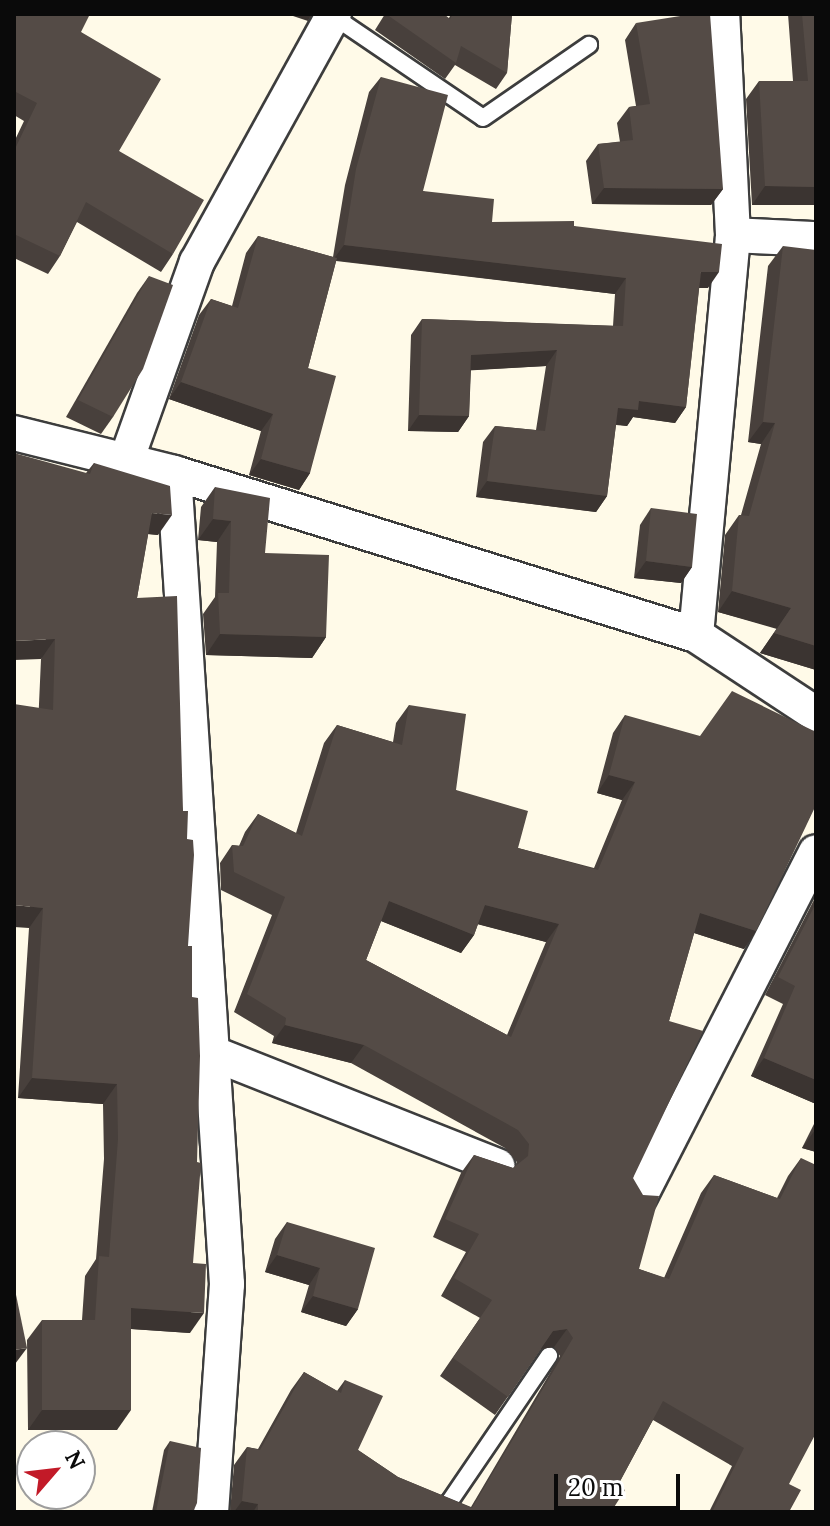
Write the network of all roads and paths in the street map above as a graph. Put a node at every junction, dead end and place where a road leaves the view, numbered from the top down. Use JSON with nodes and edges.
{"nodes":[{"id":1,"x":722,"y":14,"type":"edge"},
{"id":2,"x":334,"y":15,"type":"edge"},
{"id":3,"x":589,"y":45,"type":"dead end"},
{"id":4,"x":733,"y":235,"type":"junction"},
{"id":5,"x":816,"y":239,"type":"edge"},
{"id":6,"x":14,"y":433,"type":"edge"},
{"id":7,"x":126,"y":461,"type":"junction"},
{"id":8,"x":174,"y":473,"type":"junction"},
{"id":9,"x":696,"y":635,"type":"junction"},
{"id":10,"x":816,"y":714,"type":"edge"},
{"id":11,"x":816,"y":852,"type":"edge"},
{"id":12,"x":212,"y":1053,"type":"junction"},
{"id":13,"x":497,"y":1166,"type":"edge"},
{"id":14,"x":640,"y":1196,"type":"edge"},
{"id":15,"x":549,"y":1356,"type":"edge"},
{"id":16,"x":211,"y":1512,"type":"edge"},
{"id":17,"x":448,"y":1512,"type":"edge"}],
"edges":[{"from":1,"to":4,"type":"street"},
{"from":2,"to":3,"type":"lane"},
{"from":2,"to":7,"type":"street"},
{"from":4,"to":5,"type":"street"},
{"from":4,"to":9,"type":"street"},
{"from":6,"to":7,"type":"street"},
{"from":7,"to":8,"type":"street"},
{"from":8,"to":9,"type":"street"},
{"from":8,"to":12,"type":"street"},
{"from":9,"to":10,"type":"street"},
{"from":11,"to":14,"type":"street"},
{"from":12,"to":13,"type":"street"},
{"from":12,"to":16,"type":"street"},
{"from":15,"to":17,"type":"lane"}]}
